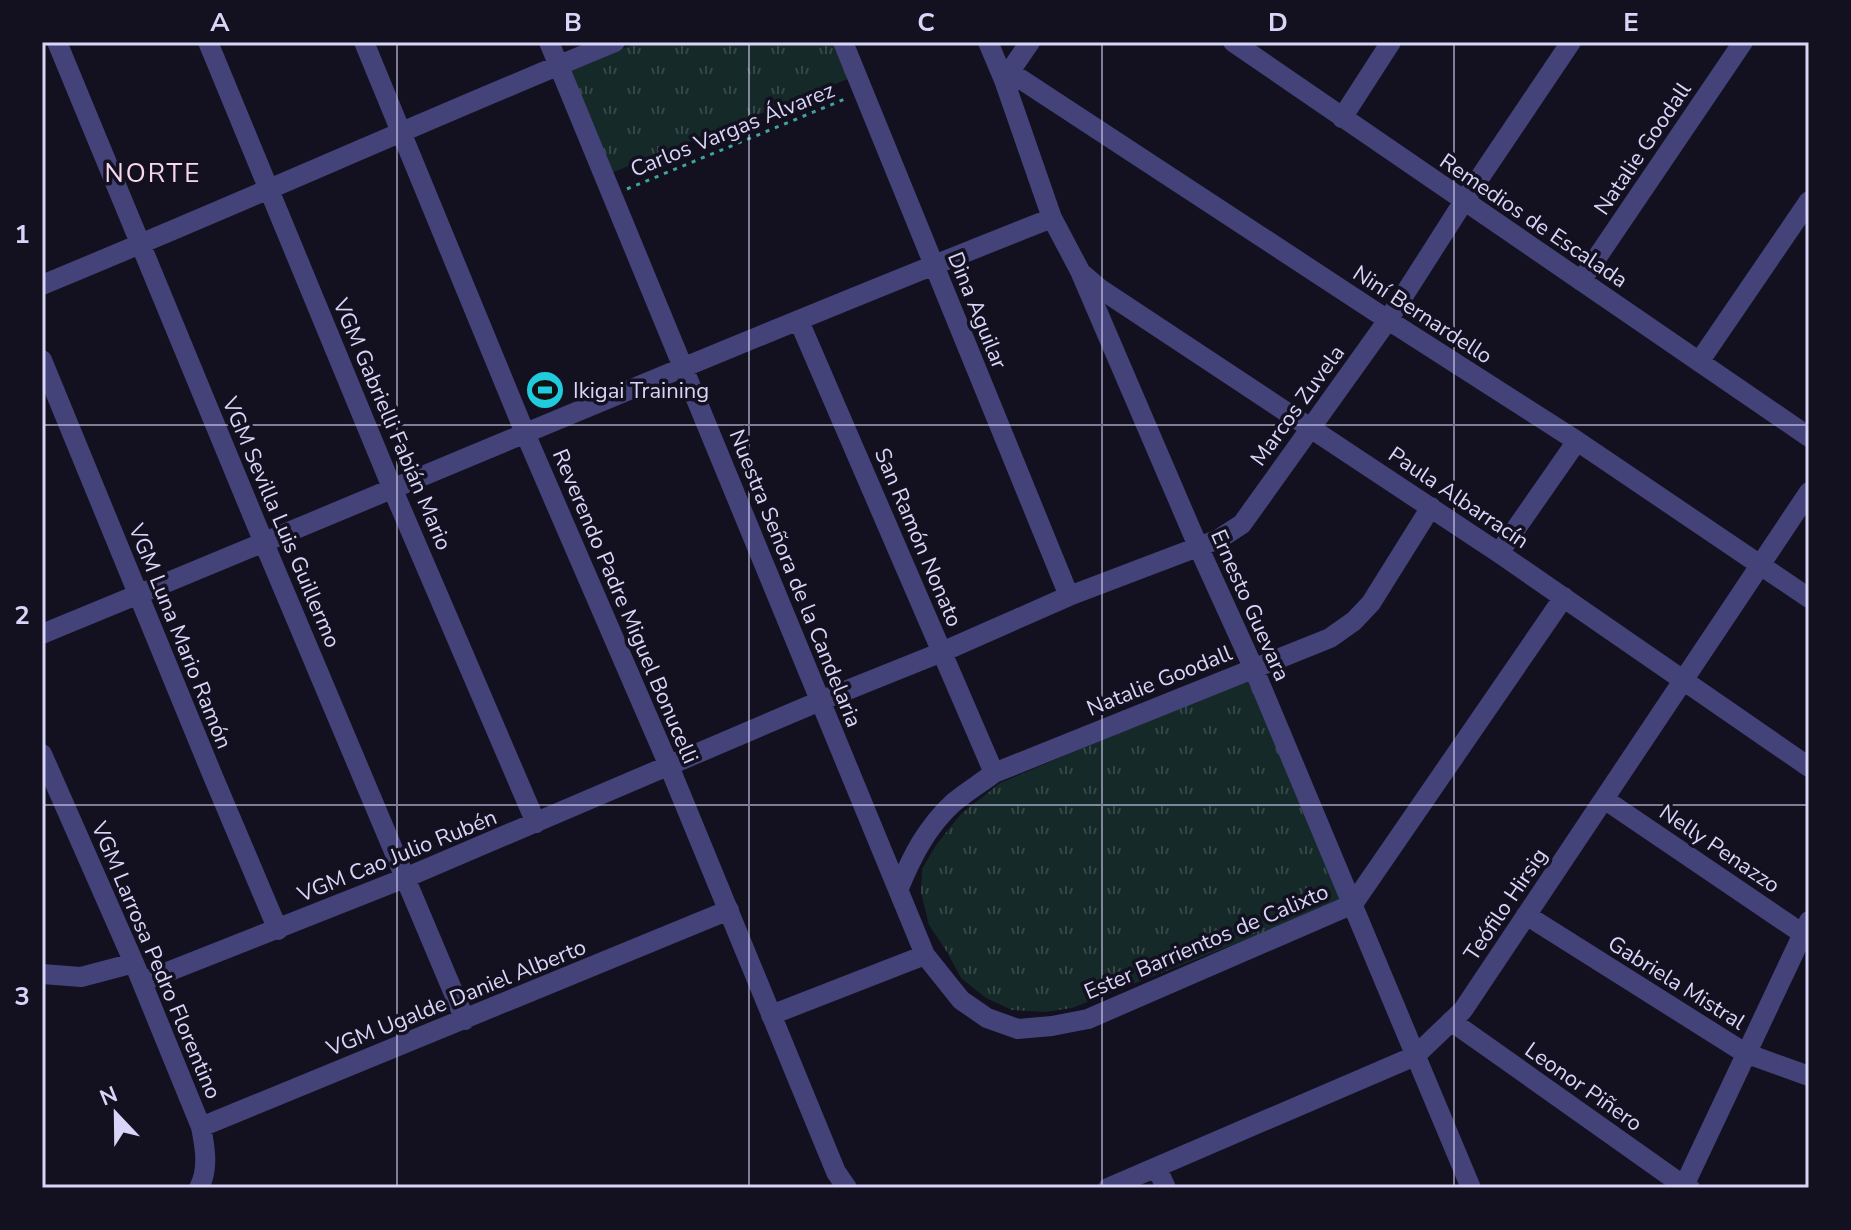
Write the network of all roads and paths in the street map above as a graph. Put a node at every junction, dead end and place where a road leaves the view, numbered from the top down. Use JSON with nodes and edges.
{"nodes":[{"id":1,"x":57,"y":42,"type":"edge"},
{"id":2,"x":208,"y":42,"type":"edge"},
{"id":3,"x":364,"y":42,"type":"edge"},
{"id":4,"x":549,"y":42,"type":"edge"},
{"id":5,"x":615,"y":42,"type":"edge"},
{"id":6,"x":843,"y":42,"type":"edge"},
{"id":7,"x":988,"y":42,"type":"edge"},
{"id":8,"x":1030,"y":42,"type":"edge"},
{"id":9,"x":1233,"y":42,"type":"edge"},
{"id":10,"x":1391,"y":42,"type":"edge"},
{"id":11,"x":1571,"y":42,"type":"edge"},
{"id":12,"x":1743,"y":42,"type":"edge"},
{"id":13,"x":559,"y":65,"type":"junction"},
{"id":14,"x":1007,"y":76,"type":"junction"},
{"id":15,"x":863,"y":92,"type":"junction"},
{"id":16,"x":1342,"y":118,"type":"junction"},
{"id":17,"x":401,"y":131,"type":"junction"},
{"id":18,"x":269,"y":189,"type":"junction"},
{"id":19,"x":612,"y":195,"type":"junction"},
{"id":20,"x":1464,"y":201,"type":"junction"},
{"id":21,"x":1809,"y":201,"type":"edge"},
{"id":22,"x":1052,"y":218,"type":"junction"},
{"id":23,"x":141,"y":244,"type":"junction"},
{"id":24,"x":934,"y":265,"type":"junction"},
{"id":25,"x":1080,"y":271,"type":"junction"},
{"id":26,"x":1581,"y":281,"type":"junction"},
{"id":27,"x":42,"y":285,"type":"edge"},
{"id":28,"x":1388,"y":320,"type":"junction"},
{"id":29,"x":799,"y":321,"type":"junction"},
{"id":30,"x":42,"y":360,"type":"edge"},
{"id":31,"x":1699,"y":362,"type":"junction"},
{"id":32,"x":684,"y":369,"type":"junction"},
{"id":33,"x":1310,"y":427,"type":"junction"},
{"id":34,"x":525,"y":433,"type":"junction"},
{"id":35,"x":1809,"y":437,"type":"edge"},
{"id":36,"x":1577,"y":441,"type":"junction"},
{"id":37,"x":393,"y":490,"type":"junction"},
{"id":38,"x":1809,"y":492,"type":"edge"},
{"id":39,"x":1431,"y":507,"type":"junction"},
{"id":40,"x":264,"y":543,"type":"junction"},
{"id":41,"x":1198,"y":546,"type":"junction"},
{"id":42,"x":1499,"y":553,"type":"junction"},
{"id":43,"x":1760,"y":566,"type":"junction"},
{"id":44,"x":138,"y":595,"type":"junction"},
{"id":45,"x":1069,"y":596,"type":"junction"},
{"id":46,"x":1564,"y":597,"type":"junction"},
{"id":47,"x":1809,"y":598,"type":"edge"},
{"id":48,"x":42,"y":634,"type":"edge"},
{"id":49,"x":942,"y":652,"type":"junction"},
{"id":50,"x":1253,"y":667,"type":"junction"},
{"id":51,"x":1683,"y":680,"type":"junction"},
{"id":52,"x":820,"y":701,"type":"junction"},
{"id":53,"x":42,"y":754,"type":"edge"},
{"id":54,"x":669,"y":766,"type":"junction"},
{"id":55,"x":1809,"y":767,"type":"edge"},
{"id":56,"x":994,"y":773,"type":"junction"},
{"id":57,"x":1604,"y":799,"type":"junction"},
{"id":58,"x":536,"y":823,"type":"junction"},
{"id":59,"x":405,"y":878,"type":"junction"},
{"id":60,"x":899,"y":888,"type":"junction"},
{"id":61,"x":1353,"y":904,"type":"junction"},
{"id":62,"x":729,"y":910,"type":"junction"},
{"id":63,"x":1526,"y":915,"type":"junction"},
{"id":64,"x":278,"y":930,"type":"junction"},
{"id":65,"x":1807,"y":931,"type":"edge"},
{"id":66,"x":925,"y":955,"type":"junction"},
{"id":67,"x":138,"y":973,"type":"junction"},
{"id":68,"x":42,"y":974,"type":"edge"},
{"id":69,"x":771,"y":1015,"type":"junction"},
{"id":70,"x":465,"y":1020,"type":"junction"},
{"id":71,"x":1451,"y":1021,"type":"junction"},
{"id":72,"x":1745,"y":1053,"type":"junction"},
{"id":73,"x":1415,"y":1056,"type":"junction"},
{"id":74,"x":1809,"y":1076,"type":"edge"},
{"id":75,"x":201,"y":1127,"type":"junction"},
{"id":76,"x":1157,"y":1168,"type":"junction"},
{"id":77,"x":1686,"y":1187,"type":"edge"},
{"id":78,"x":199,"y":1188,"type":"edge"},
{"id":79,"x":847,"y":1188,"type":"edge"},
{"id":80,"x":1108,"y":1188,"type":"edge"},
{"id":81,"x":1166,"y":1188,"type":"edge"},
{"id":82,"x":1471,"y":1188,"type":"edge"}],
"edges":[{"from":1,"to":23,"type":"street","name":"VGM Sevilla Luis Guillermo"},
{"from":2,"to":18,"type":"street","name":"VGM Gabrielli Fabián Mario"},
{"from":3,"to":17,"type":"street","name":"Reverendo Padre Miguel Bonucelli"},
{"from":4,"to":13,"type":"street","name":"Nuestra Señora de la Candelaria"},
{"from":5,"to":13,"type":"street"},
{"from":6,"to":15,"type":"street","name":"Dina Aguilar"},
{"from":7,"to":14,"type":"street","name":"Ernesto Guevara"},
{"from":8,"to":14,"type":"street"},
{"from":9,"to":16,"type":"street","name":"Remedios de Escalada"},
{"from":10,"to":16,"type":"street"},
{"from":11,"to":20,"type":"street","name":"Marcos Zuvela"},
{"from":12,"to":26,"type":"street","name":"Natalie Goodall"},
{"from":13,"to":17,"type":"street"},
{"from":13,"to":19,"type":"street","name":"Nuestra Señora de la Candelaria"},
{"from":14,"to":22,"type":"street","name":"Ernesto Guevara"},
{"from":14,"to":28,"type":"street","name":"Niní Bernardello"},
{"from":15,"to":19,"type":"path","name":"Carlos Vargas Álvarez"},
{"from":15,"to":24,"type":"street","name":"Dina Aguilar"},
{"from":16,"to":20,"type":"street","name":"Remedios de Escalada"},
{"from":17,"to":18,"type":"street"},
{"from":17,"to":34,"type":"street","name":"Reverendo Padre Miguel Bonucelli"},
{"from":18,"to":23,"type":"street"},
{"from":18,"to":37,"type":"street","name":"VGM Gabrielli Fabián Mario"},
{"from":19,"to":32,"type":"street","name":"Nuestra Señora de la Candelaria"},
{"from":20,"to":26,"type":"street","name":"Remedios de Escalada"},
{"from":20,"to":28,"type":"street","name":"Marcos Zuvela"},
{"from":21,"to":31,"type":"street"},
{"from":22,"to":24,"type":"street"},
{"from":22,"to":25,"type":"street","name":"Ernesto Guevara"},
{"from":23,"to":27,"type":"street"},
{"from":23,"to":40,"type":"street","name":"VGM Sevilla Luis Guillermo"},
{"from":24,"to":29,"type":"street"},
{"from":24,"to":45,"type":"street","name":"Dina Aguilar"},
{"from":25,"to":33,"type":"street","name":"Paula Albarracín"},
{"from":25,"to":41,"type":"street","name":"Ernesto Guevara"},
{"from":26,"to":31,"type":"street","name":"Remedios de Escalada"},
{"from":28,"to":33,"type":"street","name":"Marcos Zuvela"},
{"from":28,"to":36,"type":"street","name":"Niní Bernardello"},
{"from":29,"to":32,"type":"street"},
{"from":29,"to":49,"type":"street","name":"San Ramón Nonato"},
{"from":30,"to":44,"type":"street","name":"VGM Luna Mario Ramón"},
{"from":31,"to":35,"type":"street","name":"Remedios de Escalada"},
{"from":32,"to":34,"type":"street"},
{"from":32,"to":52,"type":"street","name":"Nuestra Señora de la Candelaria"},
{"from":33,"to":39,"type":"street","name":"Paula Albarracín"},
{"from":33,"to":41,"type":"street","name":"Marcos Zuvela"},
{"from":34,"to":37,"type":"street"},
{"from":34,"to":54,"type":"street","name":"Reverendo Padre Miguel Bonucelli"},
{"from":36,"to":42,"type":"street"},
{"from":36,"to":43,"type":"street","name":"Niní Bernardello"},
{"from":37,"to":40,"type":"street"},
{"from":37,"to":58,"type":"street","name":"VGM Gabrielli Fabián Mario"},
{"from":38,"to":43,"type":"street","name":"Teófilo Hirsig"},
{"from":39,"to":42,"type":"street","name":"Paula Albarracín"},
{"from":39,"to":50,"type":"street","name":"Natalie Goodall"},
{"from":40,"to":44,"type":"street"},
{"from":40,"to":59,"type":"street","name":"VGM Sevilla Luis Guillermo"},
{"from":41,"to":45,"type":"street","name":"Marcos Zuvela"},
{"from":41,"to":50,"type":"street","name":"Ernesto Guevara"},
{"from":42,"to":46,"type":"street","name":"Paula Albarracín"},
{"from":43,"to":47,"type":"street","name":"Niní Bernardello"},
{"from":43,"to":51,"type":"street","name":"Teófilo Hirsig"},
{"from":44,"to":48,"type":"street"},
{"from":44,"to":64,"type":"street","name":"VGM Luna Mario Ramón"},
{"from":45,"to":49,"type":"street","name":"Marcos Zuvela"},
{"from":46,"to":51,"type":"street","name":"Paula Albarracín"},
{"from":46,"to":61,"type":"street","name":"Ester Barrientos de Calixto"},
{"from":49,"to":52,"type":"street","name":"Marcos Zuvela"},
{"from":49,"to":56,"type":"street","name":"San Ramón Nonato"},
{"from":50,"to":56,"type":"street","name":"Natalie Goodall"},
{"from":50,"to":61,"type":"street","name":"Ernesto Guevara"},
{"from":51,"to":55,"type":"street","name":"Paula Albarracín"},
{"from":51,"to":57,"type":"street","name":"Teófilo Hirsig"},
{"from":52,"to":54,"type":"street","name":"VGM Cao Julio Rubén"},
{"from":52,"to":60,"type":"street","name":"Nuestra Señora de la Candelaria"},
{"from":53,"to":67,"type":"street","name":"VGM Larrosa Pedro Florentino"},
{"from":54,"to":58,"type":"street","name":"VGM Cao Julio Rubén"},
{"from":54,"to":62,"type":"street","name":"Reverendo Padre Miguel Bonucelli"},
{"from":56,"to":60,"type":"street","name":"Natalie Goodall"},
{"from":57,"to":63,"type":"street","name":"Teófilo Hirsig"},
{"from":57,"to":65,"type":"street","name":"Nelly Penazzo"},
{"from":58,"to":59,"type":"street","name":"VGM Cao Julio Rubén"},
{"from":59,"to":64,"type":"street","name":"VGM Cao Julio Rubén"},
{"from":59,"to":70,"type":"street","name":"VGM Sevilla Luis Guillermo"},
{"from":60,"to":66,"type":"street","name":"Nuestra Señora de la Candelaria"},
{"from":61,"to":66,"type":"street","name":"Ester Barrientos de Calixto"},
{"from":61,"to":73,"type":"street","name":"Ernesto Guevara"},
{"from":62,"to":69,"type":"street","name":"Reverendo Padre Miguel Bonucelli"},
{"from":62,"to":70,"type":"street","name":"VGM Ugalde Daniel Alberto"},
{"from":63,"to":71,"type":"street","name":"Teófilo Hirsig"},
{"from":63,"to":72,"type":"street","name":"Gabriela Mistral"},
{"from":64,"to":67,"type":"street","name":"VGM Cao Julio Rubén"},
{"from":65,"to":72,"type":"street"},
{"from":66,"to":69,"type":"street"},
{"from":67,"to":68,"type":"street","name":"VGM Cao Julio Rubén"},
{"from":67,"to":75,"type":"street","name":"VGM Larrosa Pedro Florentino"},
{"from":69,"to":79,"type":"street","name":"Reverendo Padre Miguel Bonucelli"},
{"from":70,"to":75,"type":"street","name":"VGM Ugalde Daniel Alberto"},
{"from":71,"to":73,"type":"street","name":"Teófilo Hirsig"},
{"from":71,"to":77,"type":"street","name":"Leonor Piñero"},
{"from":72,"to":74,"type":"street","name":"Gabriela Mistral"},
{"from":72,"to":77,"type":"street"},
{"from":73,"to":76,"type":"street","name":"Teófilo Hirsig"},
{"from":73,"to":82,"type":"street","name":"Ernesto Guevara"},
{"from":75,"to":78,"type":"street","name":"VGM Larrosa Pedro Florentino"},
{"from":76,"to":80,"type":"street","name":"Teófilo Hirsig"},
{"from":76,"to":81,"type":"street"}]}
